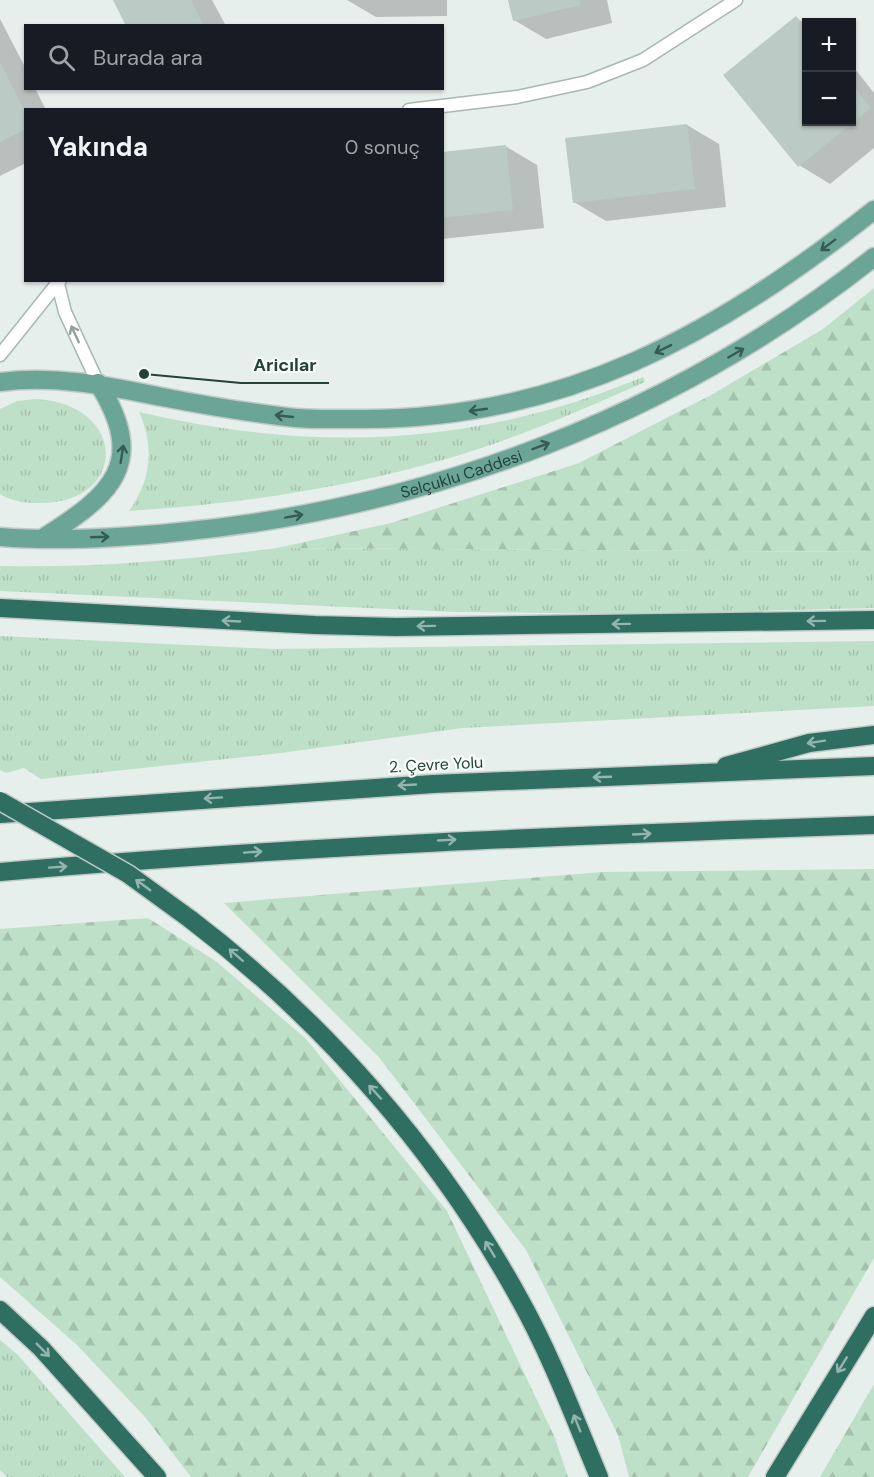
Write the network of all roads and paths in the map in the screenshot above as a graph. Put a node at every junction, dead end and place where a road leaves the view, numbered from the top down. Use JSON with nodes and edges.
{"nodes":[{"id":1,"x":736,"y":0,"type":"edge"},
{"id":2,"x":426,"y":108,"type":"edge"},
{"id":3,"x":874,"y":210,"type":"edge"},
{"id":4,"x":874,"y":257,"type":"edge"},
{"id":5,"x":57,"y":282,"type":"edge"},
{"id":6,"x":58,"y":282,"type":"edge"},
{"id":7,"x":0,"y":355,"type":"edge"},
{"id":8,"x":0,"y":382,"type":"edge"},
{"id":9,"x":98,"y":383,"type":"junction"},
{"id":10,"x":0,"y":537,"type":"edge"},
{"id":11,"x":42,"y":539,"type":"junction"},
{"id":12,"x":0,"y":608,"type":"edge"},
{"id":13,"x":874,"y":620,"type":"edge"},
{"id":14,"x":874,"y":735,"type":"edge"},
{"id":15,"x":874,"y":766,"type":"edge"},
{"id":16,"x":702,"y":773,"type":"junction"},
{"id":17,"x":0,"y":801,"type":"edge"},
{"id":18,"x":0,"y":814,"type":"edge"},
{"id":19,"x":874,"y":825,"type":"edge"},
{"id":20,"x":0,"y":872,"type":"edge"},
{"id":21,"x":0,"y":1310,"type":"edge"},
{"id":22,"x":874,"y":1316,"type":"edge"},
{"id":23,"x":157,"y":1477,"type":"edge"},
{"id":24,"x":599,"y":1477,"type":"edge"},
{"id":25,"x":775,"y":1477,"type":"edge"}],
"edges":[{"from":1,"to":2,"type":"lane"},
{"from":3,"to":9,"type":"main road","one_way":true},
{"from":11,"to":4,"type":"main road","name":"Selçuklu Caddesi","one_way":true},
{"from":5,"to":7,"type":"lane"},
{"from":9,"to":6,"type":"lane","one_way":true},
{"from":8,"to":9,"type":"main road"},
{"from":11,"to":9,"type":"main road","one_way":true},
{"from":10,"to":11,"type":"main road","name":"Selçuklu Caddesi"},
{"from":13,"to":12,"type":"highway","one_way":true},
{"from":14,"to":16,"type":"highway","one_way":true},
{"from":15,"to":16,"type":"highway","name":"2. Çevre Yolu"},
{"from":16,"to":18,"type":"highway","name":"2. Çevre Yolu","one_way":true},
{"from":24,"to":17,"type":"highway","one_way":true,"bridge":true},
{"from":20,"to":19,"type":"highway","one_way":true},
{"from":21,"to":23,"type":"highway","one_way":true},
{"from":22,"to":25,"type":"highway","one_way":true}]}
